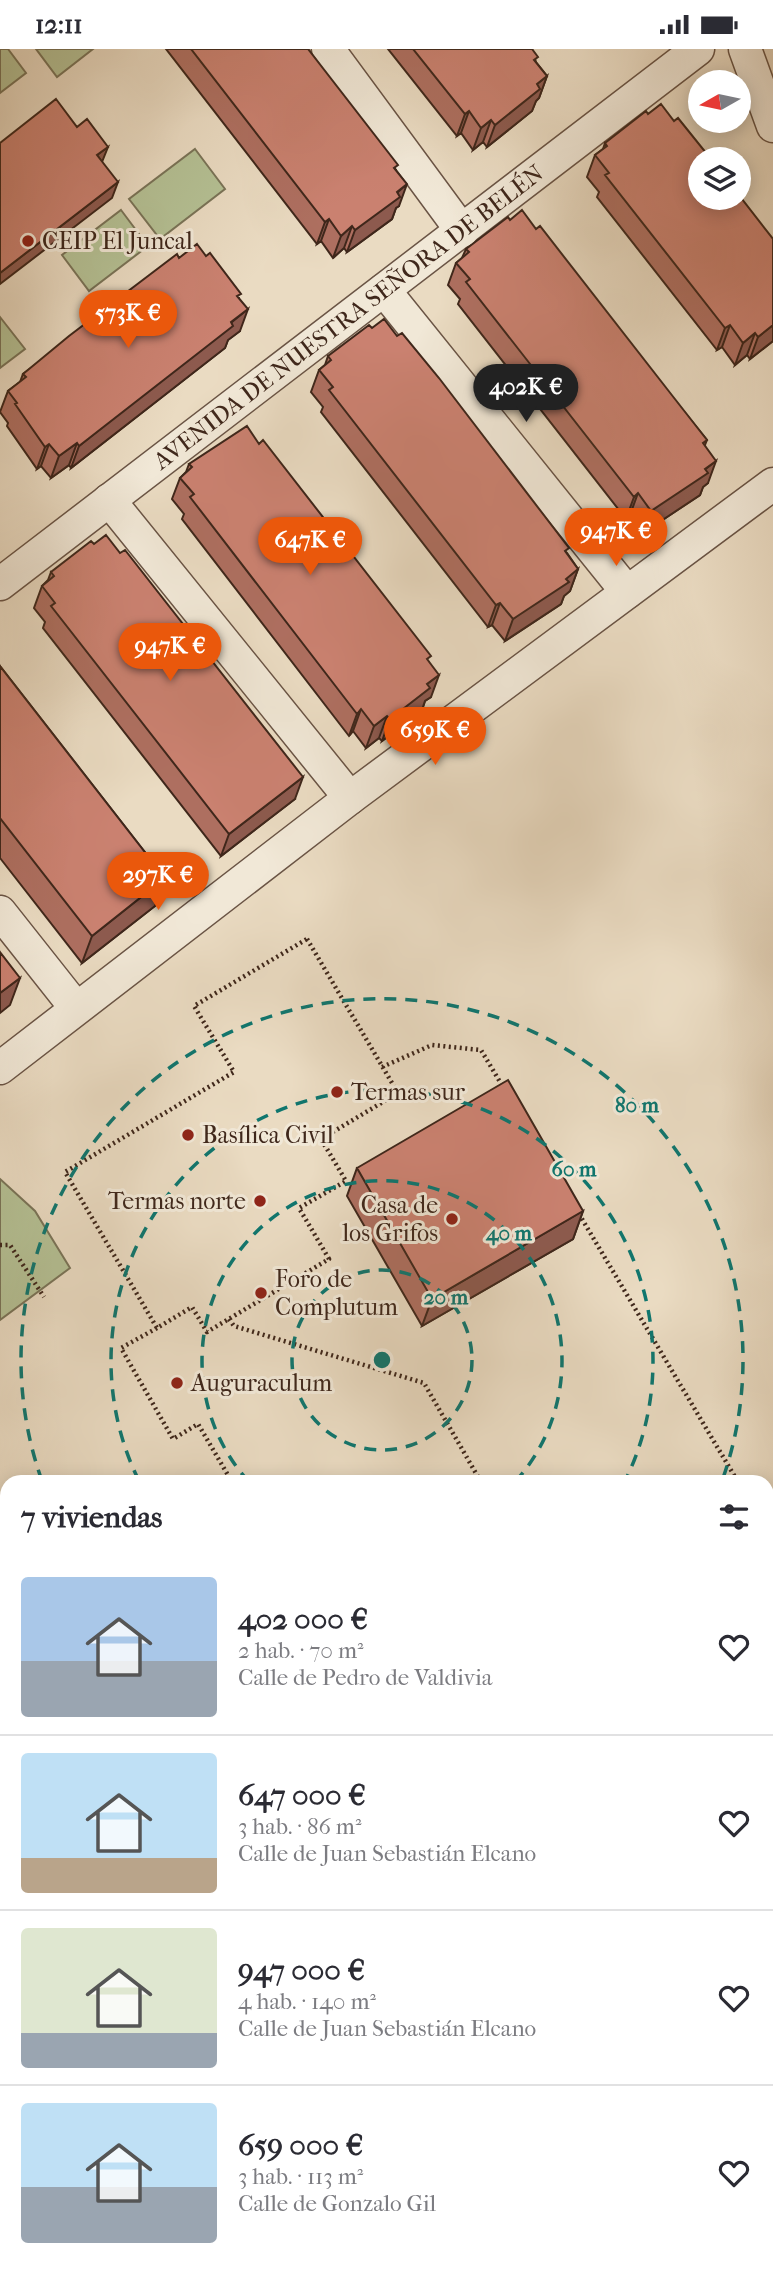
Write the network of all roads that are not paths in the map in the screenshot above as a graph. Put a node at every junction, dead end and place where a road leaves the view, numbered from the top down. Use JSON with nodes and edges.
{"nodes":[{"id":1,"x":328,"y":49,"type":"edge"},
{"id":2,"x":698,"y":49,"type":"edge"},
{"id":3,"x":745,"y":49,"type":"edge"},
{"id":4,"x":773,"y":126,"type":"edge"},
{"id":5,"x":462,"y":231,"type":"junction"},
{"id":6,"x":384,"y":290,"type":"junction"},
{"id":7,"x":773,"y":484,"type":"edge"},
{"id":8,"x":109,"y":501,"type":"junction"},
{"id":9,"x":0,"y":584,"type":"edge"},
{"id":10,"x":627,"y":592,"type":"junction"},
{"id":11,"x":350,"y":798,"type":"junction"},
{"id":12,"x":0,"y":912,"type":"edge"},
{"id":13,"x":76,"y":1008,"type":"junction"},
{"id":14,"x":0,"y":1068,"type":"edge"}],
"edges":[{"from":1,"to":5,"type":"street"},
{"from":2,"to":5,"type":"street","name":"AVENIDA DE NUESTRA SEÑORA DE BELÉN"},
{"from":3,"to":4,"type":"street"},
{"from":5,"to":6,"type":"street","name":"AVENIDA DE NUESTRA SEÑORA DE BELÉN"},
{"from":6,"to":8,"type":"street","name":"AVENIDA DE NUESTRA SEÑORA DE BELÉN"},
{"from":6,"to":10,"type":"street"},
{"from":7,"to":10,"type":"street"},
{"from":8,"to":9,"type":"street","name":"AVENIDA DE NUESTRA SEÑORA DE BELÉN"},
{"from":8,"to":11,"type":"street"},
{"from":10,"to":11,"type":"street"},
{"from":11,"to":13,"type":"street"},
{"from":12,"to":13,"type":"street"},
{"from":13,"to":14,"type":"street"}]}
